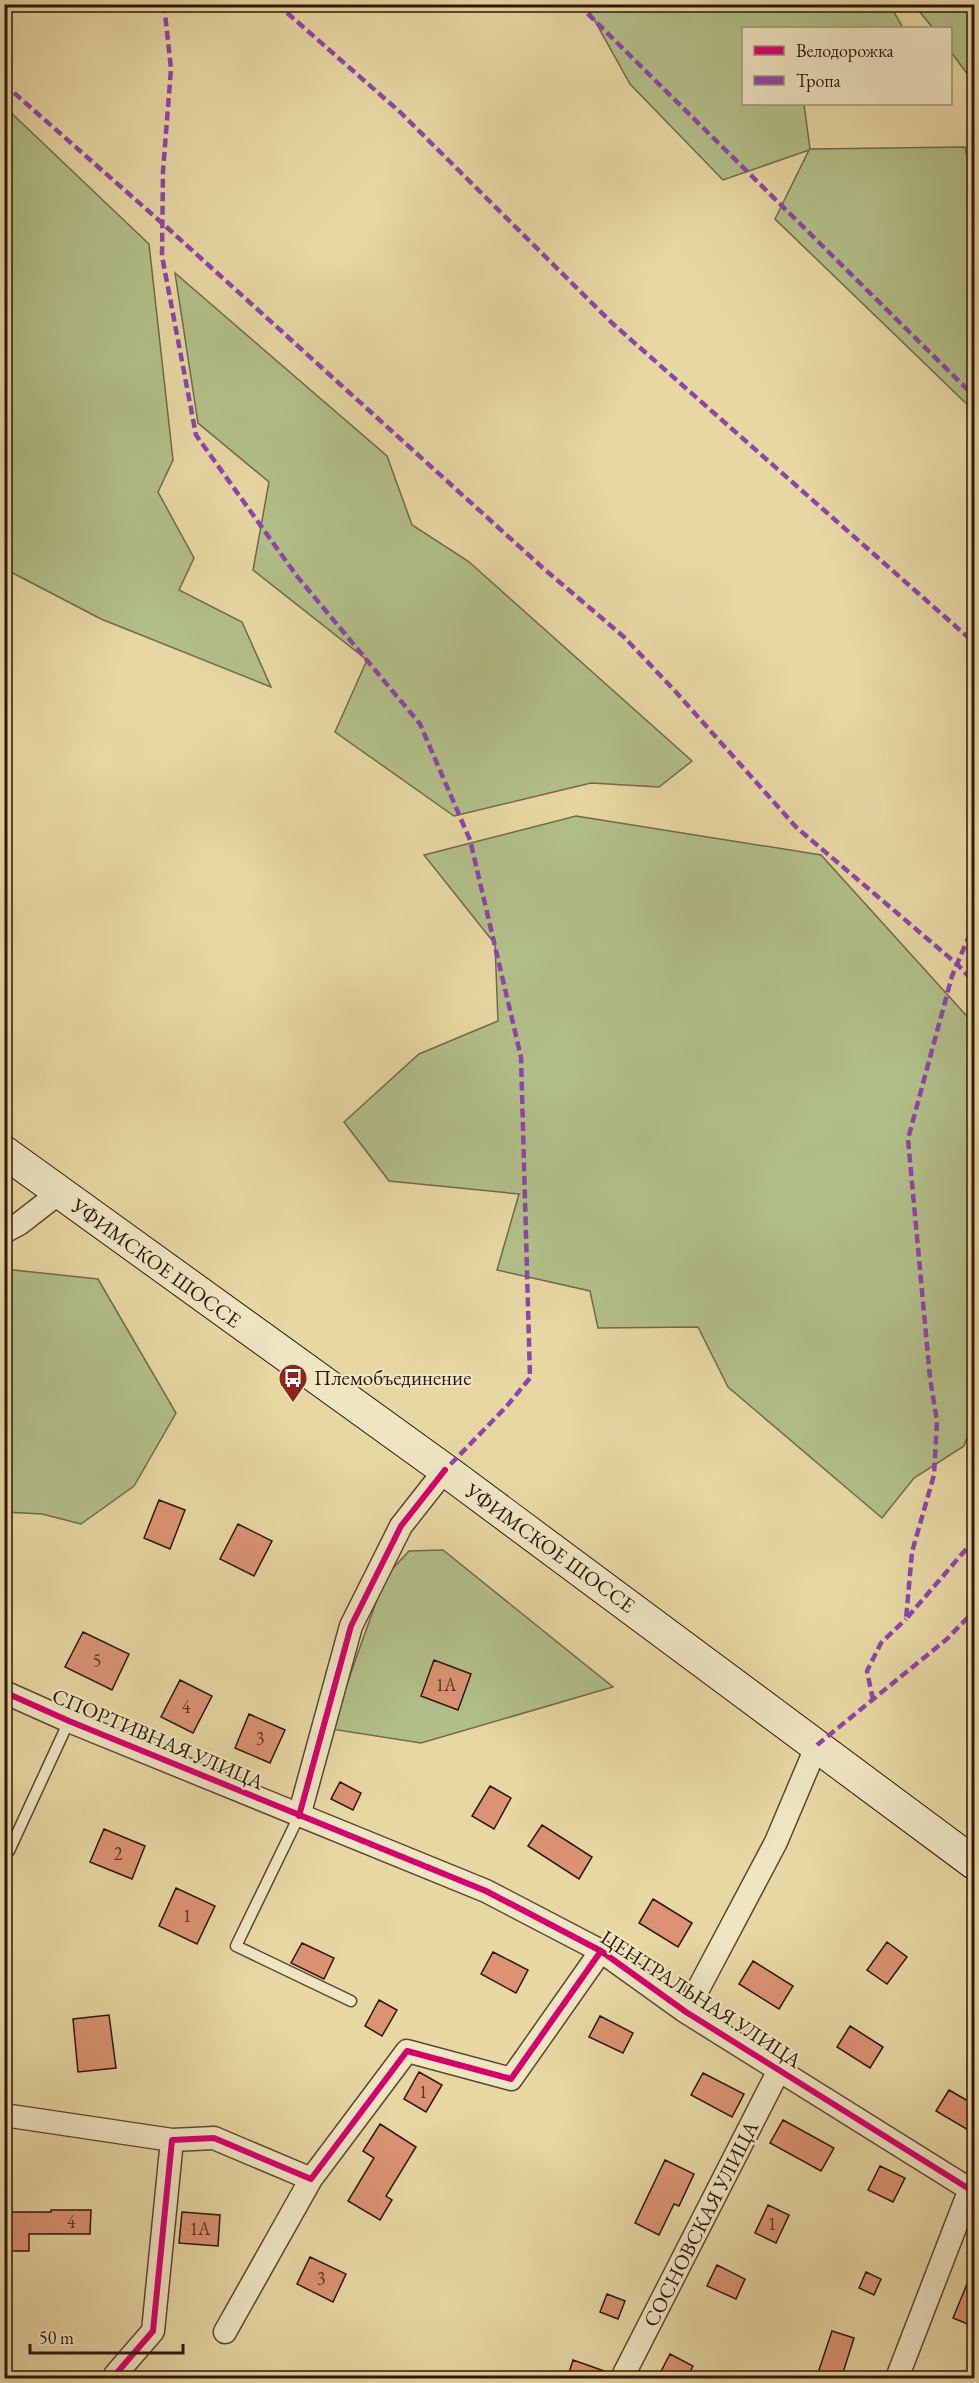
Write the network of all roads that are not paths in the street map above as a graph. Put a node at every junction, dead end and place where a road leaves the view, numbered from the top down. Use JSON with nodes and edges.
{"nodes":[{"id":1,"x":4,"y":1152,"type":"edge"},
{"id":2,"x":59,"y":1193,"type":"junction"},
{"id":3,"x":4,"y":1232,"type":"edge"},
{"id":4,"x":444,"y":1470,"type":"junction"},
{"id":5,"x":4,"y":1692,"type":"edge"},
{"id":6,"x":69,"y":1721,"type":"junction"},
{"id":7,"x":817,"y":1745,"type":"junction"},
{"id":8,"x":299,"y":1816,"type":"junction"},
{"id":9,"x":9,"y":1851,"type":"dead end"},
{"id":10,"x":975,"y":1863,"type":"edge"},
{"id":11,"x":601,"y":1951,"type":"junction"},
{"id":12,"x":351,"y":2001,"type":"dead end"},
{"id":13,"x":686,"y":2012,"type":"junction"},
{"id":14,"x":779,"y":2070,"type":"junction"},
{"id":15,"x":4,"y":2115,"type":"edge"},
{"id":16,"x":172,"y":2140,"type":"junction"},
{"id":17,"x":311,"y":2179,"type":"junction"},
{"id":18,"x":972,"y":2190,"type":"edge"},
{"id":19,"x":225,"y":2332,"type":"dead end"},
{"id":20,"x":115,"y":2379,"type":"edge"},
{"id":21,"x":622,"y":2379,"type":"edge"},
{"id":22,"x":897,"y":2379,"type":"edge"}],
"edges":[{"from":1,"to":2,"type":"main road","name":"УФИМСКОЕ ШОССЕ"},
{"from":2,"to":3,"type":"street"},
{"from":2,"to":4,"type":"main road","name":"УФИМСКОЕ ШОССЕ"},
{"from":4,"to":7,"type":"main road","name":"УФИМСКОЕ ШОССЕ"},
{"from":4,"to":8,"type":"street"},
{"from":5,"to":6,"type":"street","name":"СПОРТИВНАЯ УЛИЦА"},
{"from":6,"to":8,"type":"street","name":"СПОРТИВНАЯ УЛИЦА"},
{"from":6,"to":9,"type":"lane"},
{"from":7,"to":10,"type":"main road","name":"УФИМСКОЕ ШОССЕ"},
{"from":7,"to":13,"type":"street"},
{"from":8,"to":11,"type":"street","name":"ЦЕНТРАЛЬНАЯ УЛИЦА"},
{"from":8,"to":12,"type":"lane"},
{"from":11,"to":13,"type":"street","name":"ЦЕНТРАЛЬНАЯ УЛИЦА"},
{"from":11,"to":17,"type":"street"},
{"from":13,"to":14,"type":"street","name":"ЦЕНТРАЛЬНАЯ УЛИЦА"},
{"from":14,"to":18,"type":"street","name":"ЦЕНТРАЛЬНАЯ УЛИЦА"},
{"from":14,"to":21,"type":"street","name":"СОСНОВСКАЯ УЛИЦА"},
{"from":15,"to":16,"type":"street"},
{"from":16,"to":17,"type":"street"},
{"from":16,"to":20,"type":"street"},
{"from":17,"to":19,"type":"street"},
{"from":18,"to":22,"type":"street"}]}
